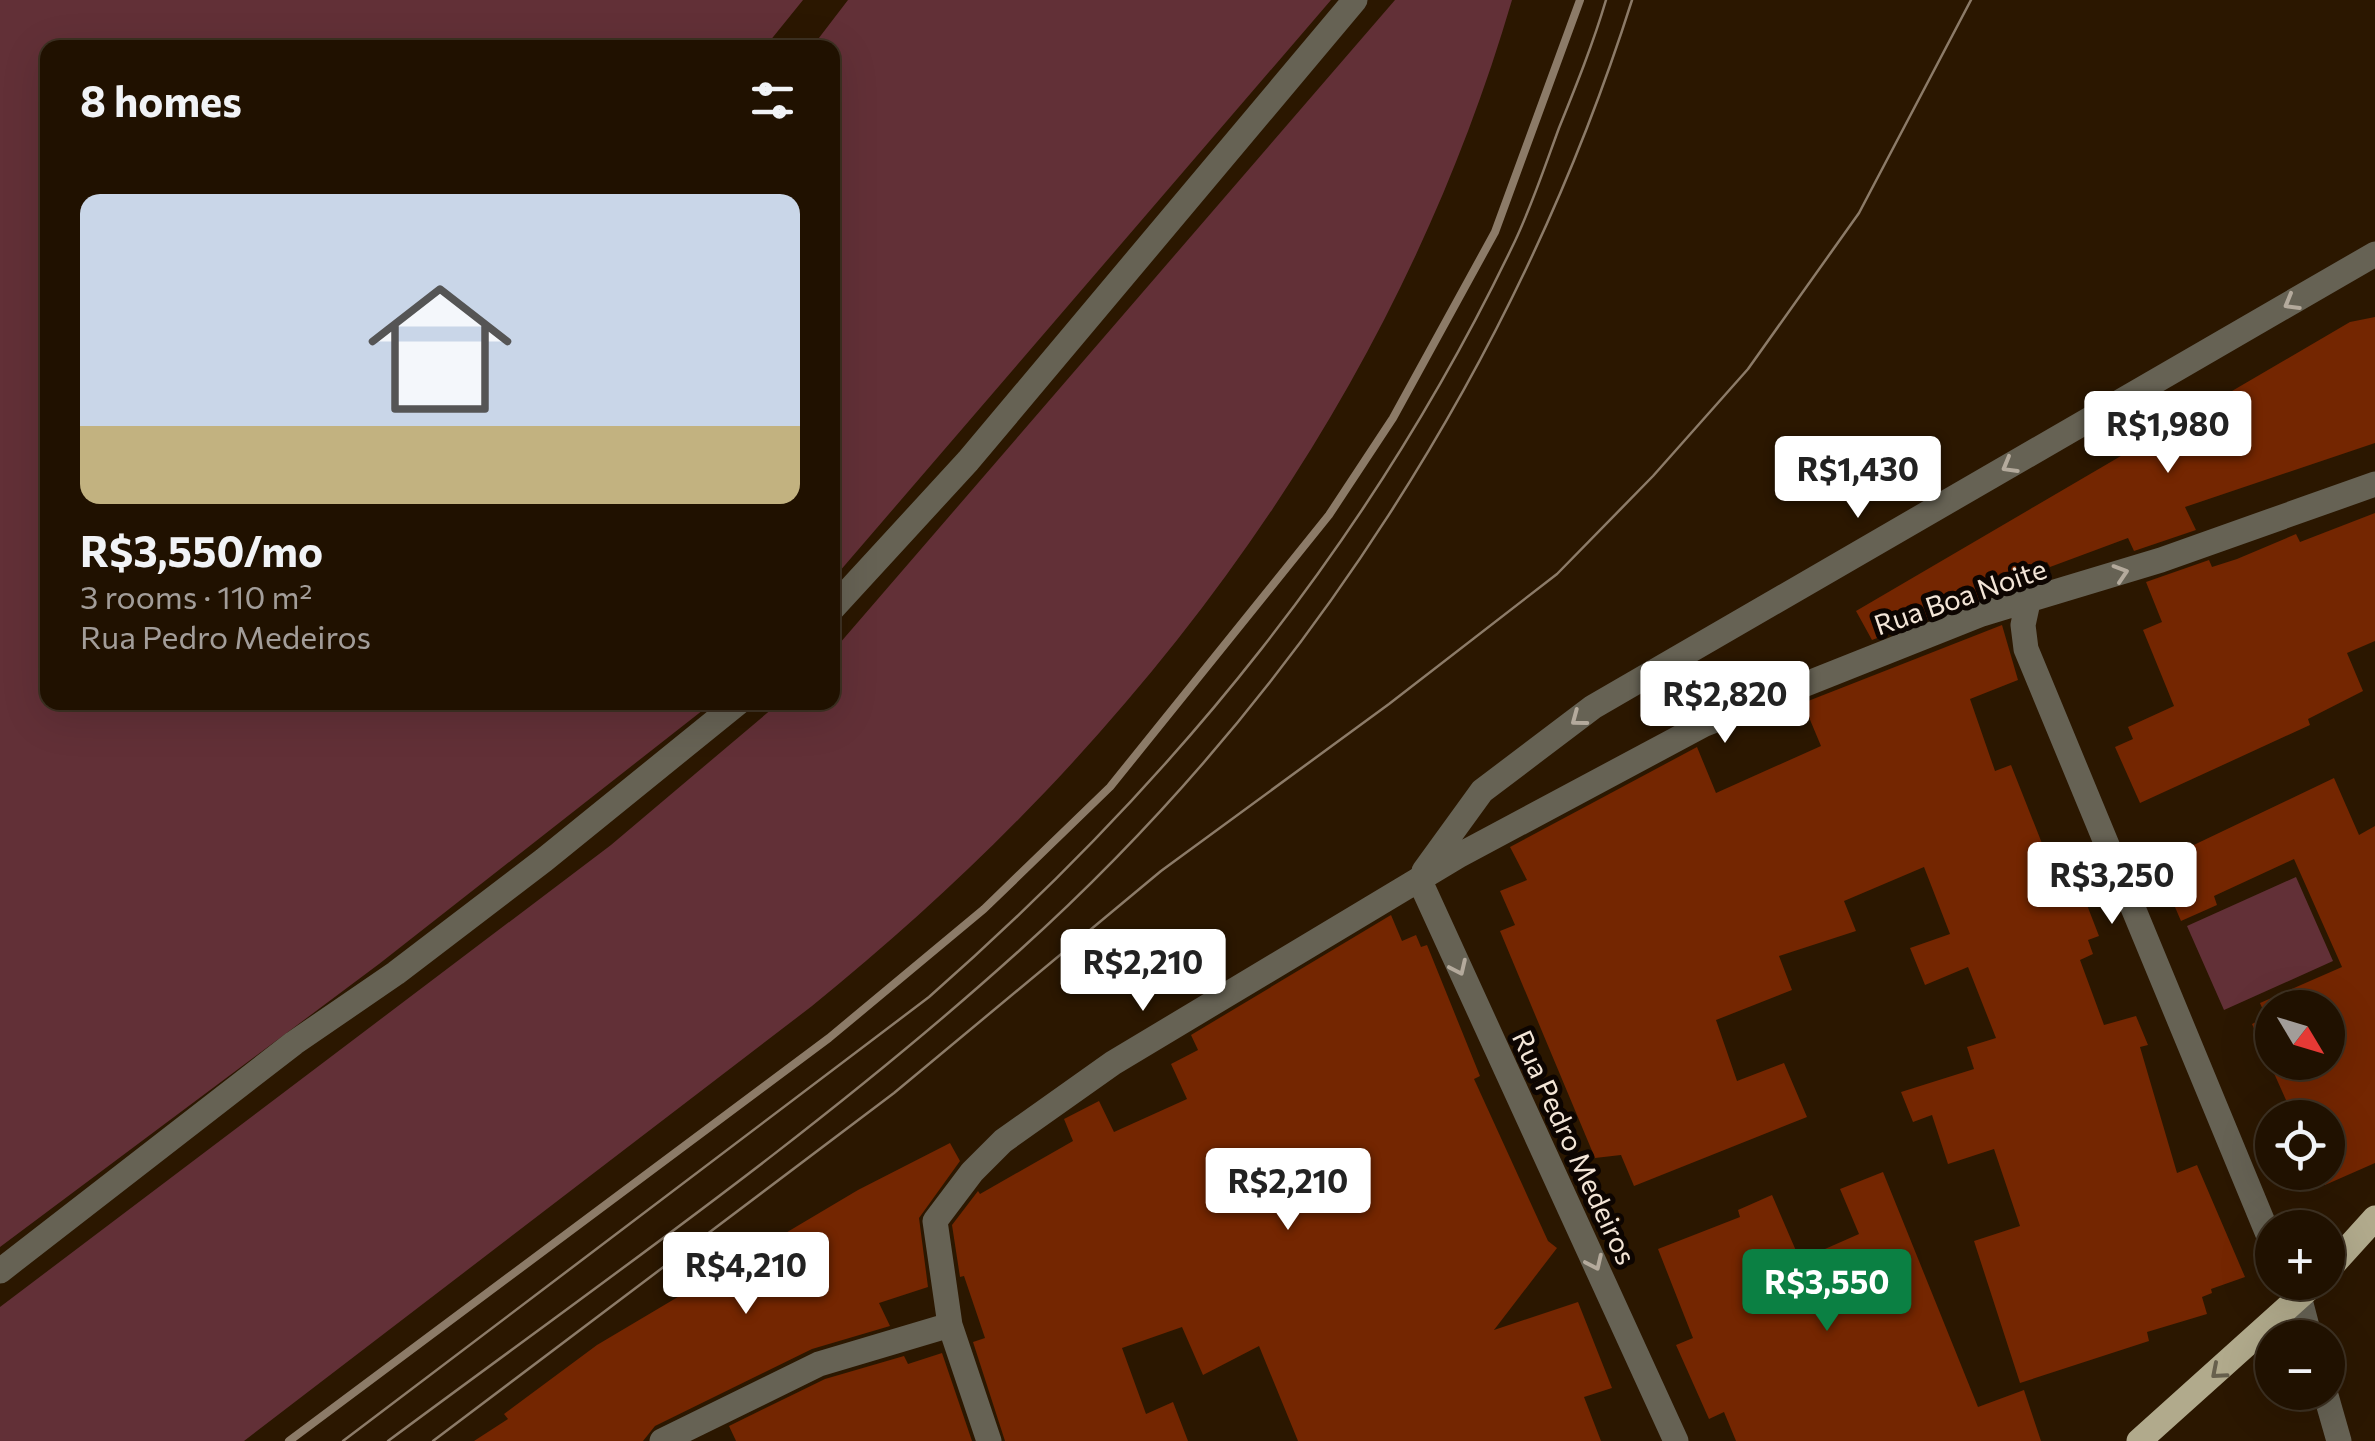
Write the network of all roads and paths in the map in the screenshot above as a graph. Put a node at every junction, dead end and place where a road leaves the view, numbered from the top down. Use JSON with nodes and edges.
{"nodes":[{"id":1,"x":1355,"y":0,"type":"edge"},
{"id":2,"x":2375,"y":254,"type":"edge"},
{"id":3,"x":2375,"y":484,"type":"edge"},
{"id":4,"x":840,"y":600,"type":"edge"},
{"id":5,"x":2028,"y":602,"type":"junction"},
{"id":6,"x":729,"y":710,"type":"edge"},
{"id":7,"x":1418,"y":879,"type":"junction"},
{"id":8,"x":2258,"y":1210,"type":"edge"},
{"id":9,"x":2375,"y":1218,"type":"edge"},
{"id":10,"x":2345,"y":1251,"type":"edge"},
{"id":11,"x":0,"y":1270,"type":"edge"},
{"id":12,"x":2289,"y":1300,"type":"edge"},
{"id":13,"x":950,"y":1324,"type":"junction"},
{"id":14,"x":2331,"y":1410,"type":"edge"},
{"id":15,"x":662,"y":1441,"type":"edge"},
{"id":16,"x":989,"y":1441,"type":"edge"},
{"id":17,"x":1676,"y":1441,"type":"edge"},
{"id":18,"x":2139,"y":1441,"type":"edge"},
{"id":19,"x":2339,"y":1441,"type":"edge"}],
"edges":[{"from":1,"to":4,"type":"street"},
{"from":2,"to":7,"type":"street","one_way":true},
{"from":5,"to":3,"type":"street","name":"Rua Boa Noite","one_way":true},
{"from":5,"to":7,"type":"street","name":"Rua Boa Noite"},
{"from":5,"to":8,"type":"street"},
{"from":6,"to":11,"type":"street"},
{"from":7,"to":13,"type":"street","name":"Rua Boa Noite"},
{"from":7,"to":17,"type":"street","name":"Rua Pedro Medeiros","one_way":true},
{"from":9,"to":10,"type":"main road"},
{"from":12,"to":18,"type":"main road","one_way":true},
{"from":13,"to":15,"type":"street"},
{"from":13,"to":16,"type":"street","name":"Rua Boa Noite"},
{"from":14,"to":19,"type":"street"}]}
